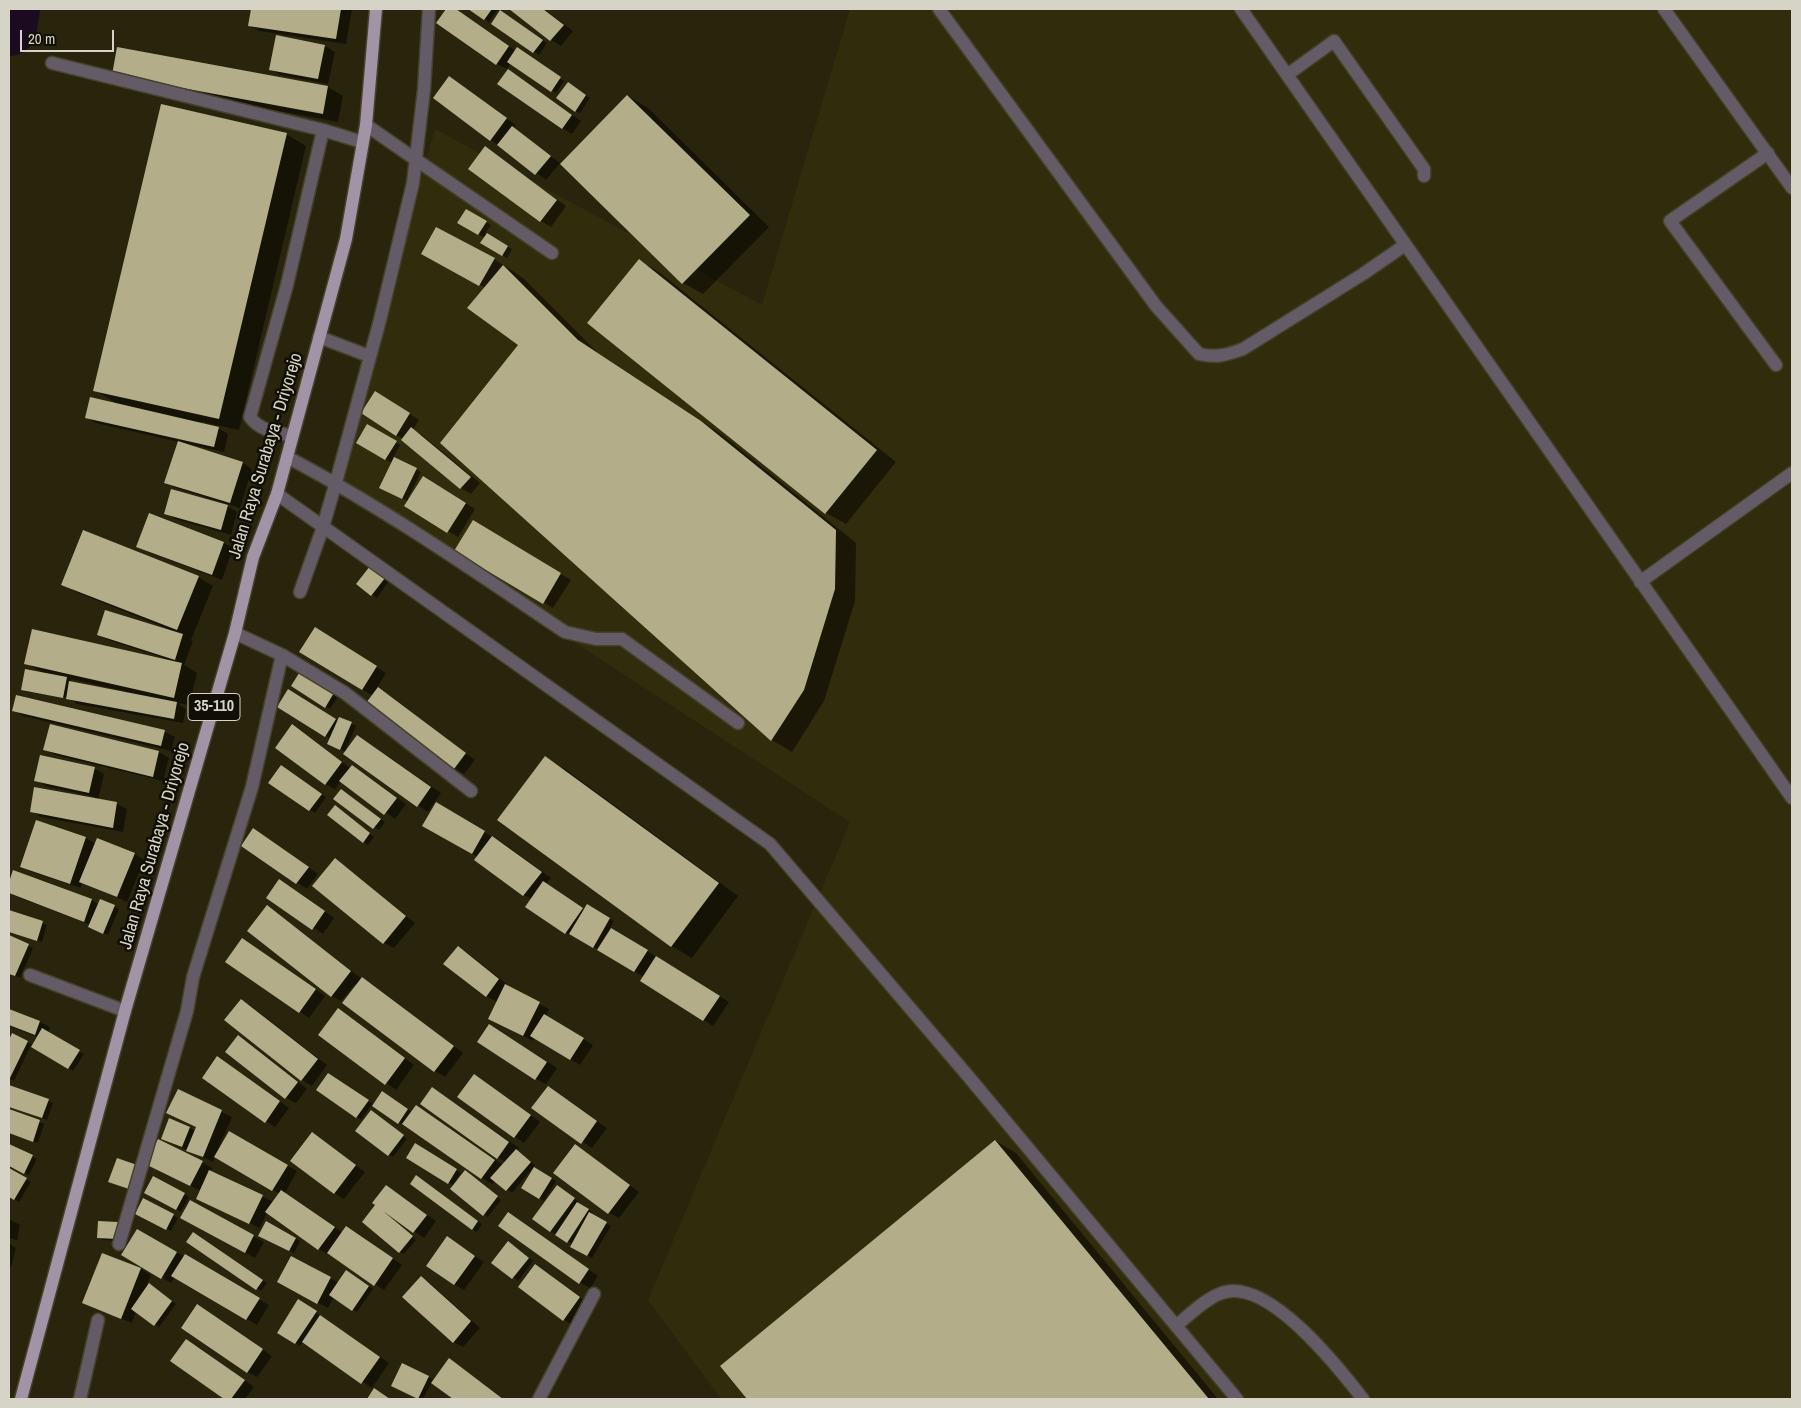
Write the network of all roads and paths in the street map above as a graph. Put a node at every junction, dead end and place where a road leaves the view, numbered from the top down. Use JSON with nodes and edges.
{"nodes":[{"id":1,"x":376,"y":9,"type":"edge"},
{"id":2,"x":429,"y":9,"type":"edge"},
{"id":3,"x":939,"y":9,"type":"edge"},
{"id":4,"x":1241,"y":9,"type":"edge"},
{"id":5,"x":1664,"y":9,"type":"edge"},
{"id":6,"x":52,"y":63,"type":"dead end"},
{"id":7,"x":1287,"y":75,"type":"junction"},
{"id":8,"x":366,"y":124,"type":"junction"},
{"id":9,"x":323,"y":130,"type":"junction"},
{"id":10,"x":362,"y":142,"type":"junction"},
{"id":11,"x":1768,"y":154,"type":"junction"},
{"id":12,"x":415,"y":158,"type":"junction"},
{"id":13,"x":1424,"y":176,"type":"dead end"},
{"id":14,"x":1792,"y":188,"type":"edge"},
{"id":15,"x":1405,"y":245,"type":"junction"},
{"id":16,"x":552,"y":253,"type":"dead end"},
{"id":17,"x":319,"y":337,"type":"junction"},
{"id":18,"x":369,"y":356,"type":"junction"},
{"id":19,"x":1776,"y":365,"type":"dead end"},
{"id":20,"x":292,"y":436,"type":"junction"},
{"id":21,"x":287,"y":457,"type":"junction"},
{"id":22,"x":1792,"y":472,"type":"edge"},
{"id":23,"x":336,"y":482,"type":"junction"},
{"id":24,"x":277,"y":494,"type":"junction"},
{"id":25,"x":323,"y":527,"type":"junction"},
{"id":26,"x":1640,"y":582,"type":"junction"},
{"id":27,"x":300,"y":592,"type":"dead end"},
{"id":28,"x":235,"y":633,"type":"junction"},
{"id":29,"x":282,"y":654,"type":"junction"},
{"id":30,"x":738,"y":723,"type":"dead end"},
{"id":31,"x":471,"y":791,"type":"dead end"},
{"id":32,"x":1792,"y":798,"type":"edge"},
{"id":33,"x":30,"y":975,"type":"dead end"},
{"id":34,"x":125,"y":1011,"type":"junction"},
{"id":35,"x":119,"y":1244,"type":"dead end"},
{"id":36,"x":594,"y":1294,"type":"dead end"},
{"id":37,"x":98,"y":1320,"type":"dead end"},
{"id":38,"x":1176,"y":1326,"type":"junction"},
{"id":39,"x":21,"y":1399,"type":"edge"},
{"id":40,"x":80,"y":1399,"type":"edge"},
{"id":41,"x":539,"y":1399,"type":"edge"},
{"id":42,"x":1237,"y":1399,"type":"edge"},
{"id":43,"x":1363,"y":1399,"type":"edge"}],
"edges":[{"from":1,"to":8,"type":"main road","name":"Jalan Raya Surabaya - Driyorejo","number":"35-110"},
{"from":2,"to":12,"type":"street"},
{"from":3,"to":15,"type":"street"},
{"from":4,"to":7,"type":"street"},
{"from":5,"to":11,"type":"street"},
{"from":6,"to":9,"type":"street"},
{"from":7,"to":13,"type":"street"},
{"from":7,"to":15,"type":"street"},
{"from":8,"to":10,"type":"main road","name":"Jalan Raya Surabaya - Driyorejo","number":"35-110"},
{"from":8,"to":12,"type":"street"},
{"from":9,"to":10,"type":"street"},
{"from":9,"to":20,"type":"street"},
{"from":10,"to":17,"type":"main road","name":"Jalan Raya Surabaya - Driyorejo","number":"35-110"},
{"from":11,"to":14,"type":"street"},
{"from":11,"to":19,"type":"street"},
{"from":12,"to":16,"type":"street"},
{"from":12,"to":18,"type":"street"},
{"from":15,"to":26,"type":"street"},
{"from":17,"to":18,"type":"street"},
{"from":17,"to":20,"type":"main road","name":"Jalan Raya Surabaya - Driyorejo","number":"35-110"},
{"from":18,"to":23,"type":"street"},
{"from":20,"to":21,"type":"main road","name":"Jalan Raya Surabaya - Driyorejo","number":"35-110"},
{"from":21,"to":23,"type":"street"},
{"from":21,"to":24,"type":"main road","name":"Jalan Raya Surabaya - Driyorejo","number":"35-110"},
{"from":22,"to":26,"type":"street"},
{"from":23,"to":25,"type":"street"},
{"from":23,"to":30,"type":"street"},
{"from":24,"to":25,"type":"street"},
{"from":24,"to":28,"type":"main road","name":"Jalan Raya Surabaya - Driyorejo","number":"35-110"},
{"from":25,"to":27,"type":"street"},
{"from":25,"to":38,"type":"street"},
{"from":26,"to":32,"type":"street"},
{"from":28,"to":29,"type":"street"},
{"from":28,"to":34,"type":"main road","name":"Jalan Raya Surabaya - Driyorejo","number":"35-110"},
{"from":29,"to":31,"type":"street"},
{"from":29,"to":35,"type":"street"},
{"from":33,"to":34,"type":"street"},
{"from":34,"to":39,"type":"main road","name":"Jalan Raya Surabaya - Driyorejo","number":"35-110"},
{"from":36,"to":41,"type":"street"},
{"from":37,"to":40,"type":"street"},
{"from":38,"to":42,"type":"street"},
{"from":38,"to":43,"type":"street"}]}
